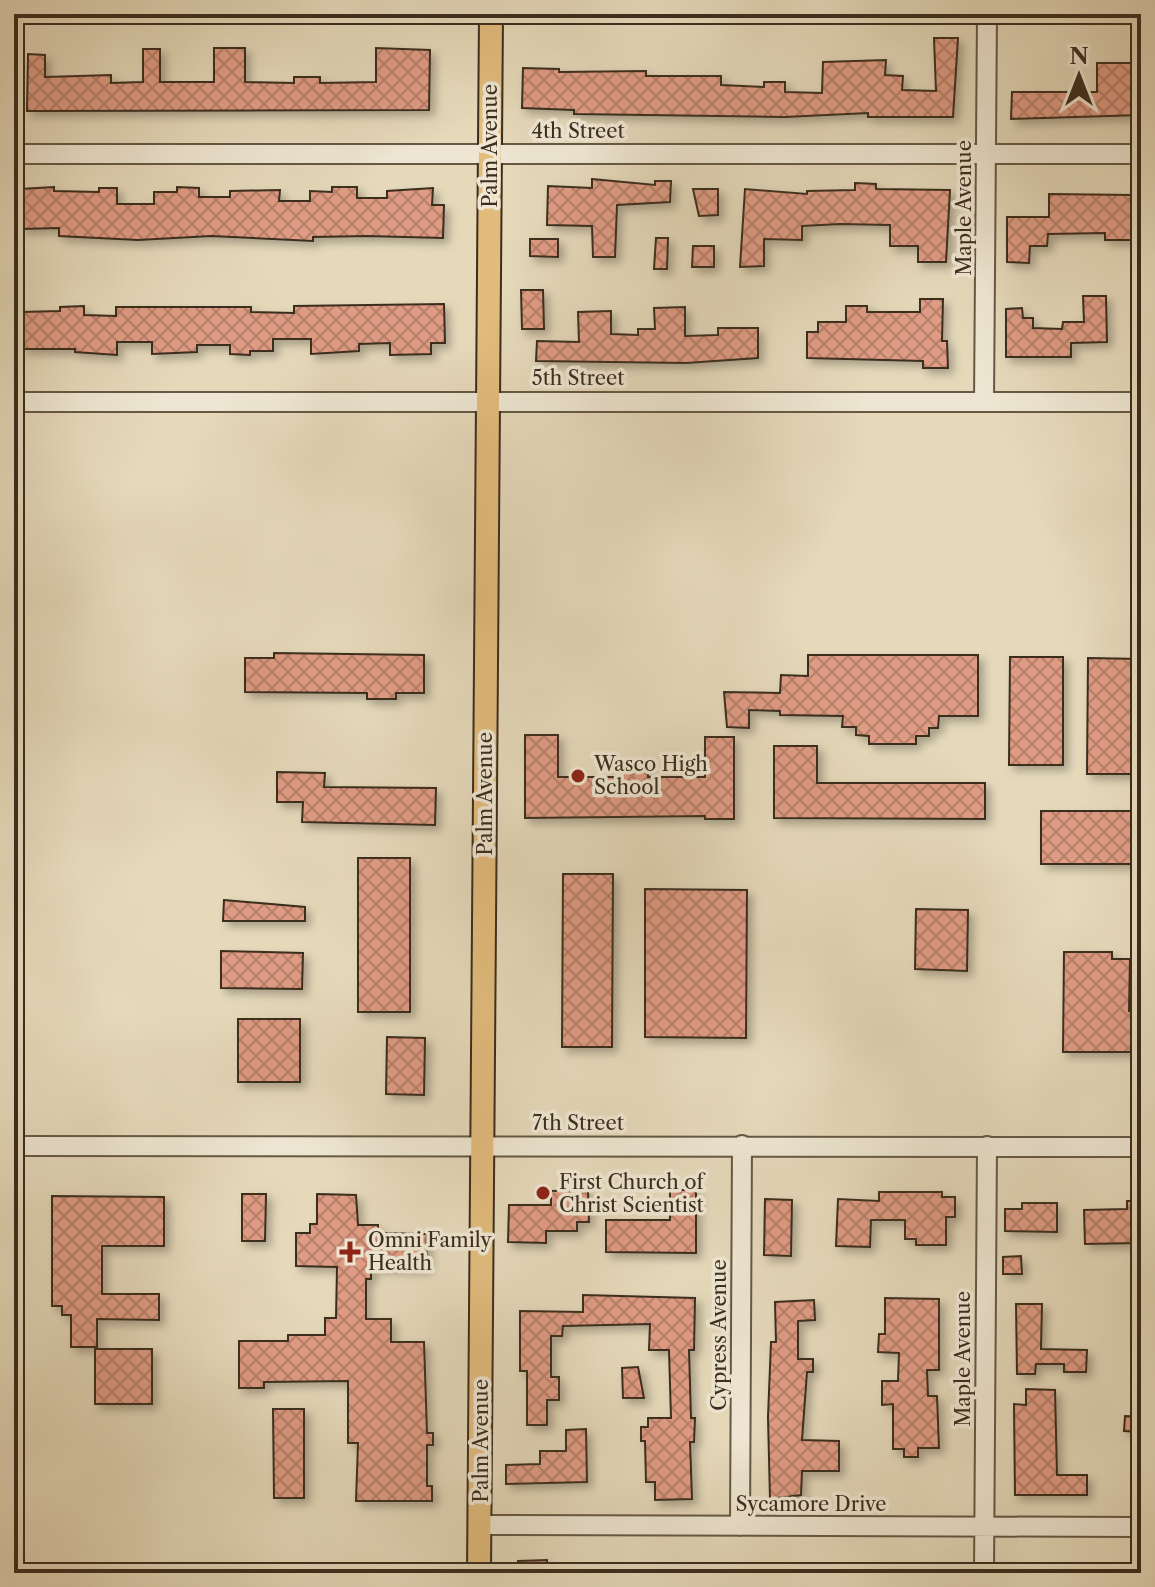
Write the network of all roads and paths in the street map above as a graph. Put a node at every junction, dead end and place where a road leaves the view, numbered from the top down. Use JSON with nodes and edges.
{"nodes":[{"id":1,"x":491,"y":14,"type":"edge"},
{"id":2,"x":987,"y":14,"type":"edge"},
{"id":3,"x":490,"y":153,"type":"junction"},
{"id":4,"x":986,"y":153,"type":"junction"},
{"id":5,"x":14,"y":154,"type":"edge"},
{"id":6,"x":1141,"y":154,"type":"edge"},
{"id":7,"x":488,"y":400,"type":"junction"},
{"id":8,"x":14,"y":402,"type":"edge"},
{"id":9,"x":984,"y":402,"type":"junction"},
{"id":10,"x":1141,"y":402,"type":"edge"},
{"id":11,"x":483,"y":1145,"type":"junction"},
{"id":12,"x":742,"y":1145,"type":"junction"},
{"id":13,"x":14,"y":1146,"type":"edge"},
{"id":14,"x":987,"y":1146,"type":"junction"},
{"id":15,"x":1141,"y":1147,"type":"edge"},
{"id":16,"x":480,"y":1525,"type":"junction"},
{"id":17,"x":740,"y":1526,"type":"junction"},
{"id":18,"x":984,"y":1527,"type":"junction"},
{"id":19,"x":1141,"y":1527,"type":"edge"},
{"id":20,"x":479,"y":1573,"type":"edge"},
{"id":21,"x":984,"y":1573,"type":"edge"}],
"edges":[{"from":1,"to":3,"type":"main road","name":"Palm Avenue"},
{"from":2,"to":4,"type":"street","name":"Maple Avenue"},
{"from":3,"to":4,"type":"street","name":"4th Street"},
{"from":3,"to":5,"type":"street","name":"4th Street"},
{"from":3,"to":7,"type":"main road","name":"Palm Avenue"},
{"from":4,"to":6,"type":"street","name":"4th Street"},
{"from":4,"to":9,"type":"street","name":"Maple Avenue"},
{"from":7,"to":8,"type":"street","name":"5th Street"},
{"from":7,"to":9,"type":"street","name":"5th Street"},
{"from":7,"to":11,"type":"main road","name":"Palm Avenue"},
{"from":9,"to":10,"type":"street","name":"5th Street"},
{"from":11,"to":12,"type":"street","name":"7th Street"},
{"from":11,"to":13,"type":"street","name":"7th Street"},
{"from":11,"to":16,"type":"main road","name":"Palm Avenue"},
{"from":12,"to":14,"type":"street","name":"7th Street"},
{"from":12,"to":17,"type":"street","name":"Cypress Avenue"},
{"from":14,"to":15,"type":"street","name":"7th Street"},
{"from":14,"to":18,"type":"street","name":"Maple Avenue"},
{"from":16,"to":17,"type":"street","name":"Sycamore Drive"},
{"from":16,"to":20,"type":"main road","name":"Palm Avenue"},
{"from":17,"to":18,"type":"street","name":"Sycamore Drive"},
{"from":18,"to":19,"type":"street","name":"Sycamore Drive"},
{"from":18,"to":21,"type":"street","name":"Maple Avenue"}]}
